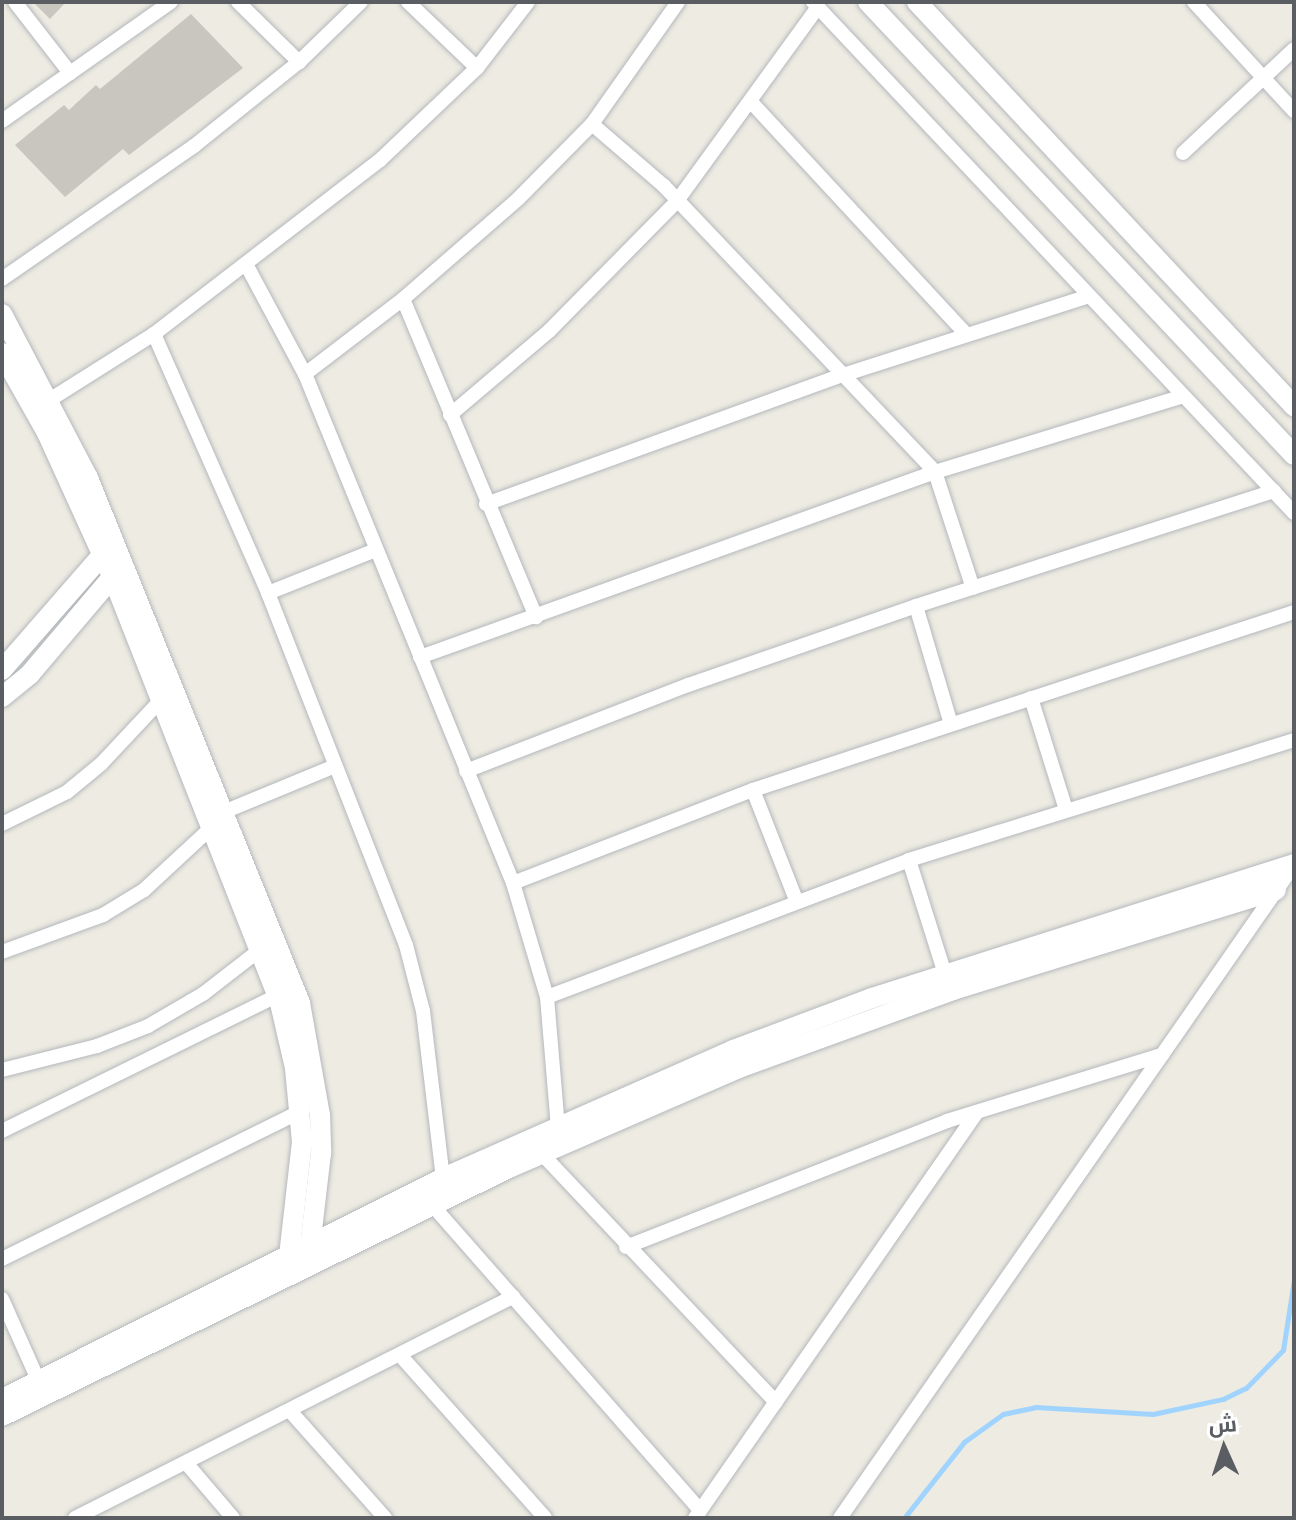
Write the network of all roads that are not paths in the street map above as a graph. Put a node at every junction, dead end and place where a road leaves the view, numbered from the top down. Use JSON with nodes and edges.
{"nodes":[{"id":1,"x":15,"y":2,"type":"edge"},
{"id":2,"x":238,"y":2,"type":"edge"},
{"id":3,"x":361,"y":2,"type":"edge"},
{"id":4,"x":408,"y":2,"type":"edge"},
{"id":5,"x":528,"y":2,"type":"edge"},
{"id":6,"x":678,"y":2,"type":"edge"},
{"id":7,"x":868,"y":2,"type":"edge"},
{"id":8,"x":917,"y":2,"type":"edge"},
{"id":9,"x":1194,"y":2,"type":"edge"},
{"id":10,"x":167,"y":3,"type":"edge"},
{"id":11,"x":815,"y":5,"type":"edge"},
{"id":12,"x":1294,"y":49,"type":"edge"},
{"id":13,"x":299,"y":62,"type":"junction"},
{"id":14,"x":477,"y":68,"type":"junction"},
{"id":15,"x":70,"y":73,"type":"junction"},
{"id":16,"x":1263,"y":79,"type":"junction"},
{"id":17,"x":752,"y":103,"type":"junction"},
{"id":18,"x":1294,"y":111,"type":"edge"},
{"id":19,"x":2,"y":121,"type":"edge"},
{"id":20,"x":592,"y":124,"type":"junction"},
{"id":21,"x":1183,"y":153,"type":"dead end"},
{"id":22,"x":677,"y":201,"type":"junction"},
{"id":23,"x":247,"y":266,"type":"junction"},
{"id":24,"x":2,"y":279,"type":"edge"},
{"id":25,"x":1089,"y":296,"type":"junction"},
{"id":26,"x":403,"y":299,"type":"junction"},
{"id":27,"x":2,"y":314,"type":"edge"},
{"id":28,"x":154,"y":334,"type":"junction"},
{"id":29,"x":967,"y":335,"type":"junction"},
{"id":30,"x":2,"y":353,"type":"edge"},
{"id":31,"x":305,"y":374,"type":"junction"},
{"id":32,"x":843,"y":375,"type":"junction"},
{"id":33,"x":1183,"y":396,"type":"junction"},
{"id":34,"x":51,"y":399,"type":"junction"},
{"id":35,"x":1294,"y":406,"type":"edge"},
{"id":36,"x":450,"y":415,"type":"junction"},
{"id":37,"x":1294,"y":455,"type":"edge"},
{"id":38,"x":935,"y":472,"type":"junction"},
{"id":39,"x":1274,"y":491,"type":"junction"},
{"id":40,"x":486,"y":504,"type":"junction"},
{"id":41,"x":1294,"y":513,"type":"edge"},
{"id":42,"x":107,"y":549,"type":"junction"},
{"id":43,"x":376,"y":550,"type":"junction"},
{"id":44,"x":118,"y":572,"type":"junction"},
{"id":45,"x":973,"y":588,"type":"junction"},
{"id":46,"x":268,"y":593,"type":"junction"},
{"id":47,"x":916,"y":606,"type":"junction"},
{"id":48,"x":1294,"y":612,"type":"edge"},
{"id":49,"x":536,"y":617,"type":"junction"},
{"id":50,"x":420,"y":657,"type":"junction"},
{"id":51,"x":2,"y":670,"type":"edge"},
{"id":52,"x":2,"y":697,"type":"edge"},
{"id":53,"x":1031,"y":698,"type":"junction"},
{"id":54,"x":160,"y":701,"type":"junction"},
{"id":55,"x":951,"y":724,"type":"junction"},
{"id":56,"x":1294,"y":740,"type":"edge"},
{"id":57,"x":335,"y":766,"type":"junction"},
{"id":58,"x":466,"y":771,"type":"junction"},
{"id":59,"x":753,"y":790,"type":"junction"},
{"id":60,"x":1066,"y":810,"type":"junction"},
{"id":61,"x":226,"y":811,"type":"junction"},
{"id":62,"x":2,"y":824,"type":"edge"},
{"id":63,"x":211,"y":828,"type":"junction"},
{"id":64,"x":909,"y":860,"type":"junction"},
{"id":65,"x":1294,"y":864,"type":"edge"},
{"id":66,"x":513,"y":883,"type":"junction"},
{"id":67,"x":1276,"y":890,"type":"junction"},
{"id":68,"x":796,"y":900,"type":"junction"},
{"id":69,"x":261,"y":949,"type":"junction"},
{"id":70,"x":2,"y":952,"type":"edge"},
{"id":71,"x":945,"y":974,"type":"junction"},
{"id":72,"x":278,"y":995,"type":"junction"},
{"id":73,"x":547,"y":997,"type":"junction"},
{"id":74,"x":781,"y":1042,"type":"junction"},
{"id":75,"x":1162,"y":1055,"type":"junction"},
{"id":76,"x":2,"y":1070,"type":"edge"},
{"id":77,"x":300,"y":1112,"type":"junction"},
{"id":78,"x":977,"y":1112,"type":"junction"},
{"id":79,"x":558,"y":1127,"type":"junction"},
{"id":80,"x":2,"y":1131,"type":"edge"},
{"id":81,"x":542,"y":1154,"type":"junction"},
{"id":82,"x":443,"y":1178,"type":"junction"},
{"id":83,"x":433,"y":1206,"type":"junction"},
{"id":84,"x":309,"y":1245,"type":"junction"},
{"id":85,"x":626,"y":1247,"type":"junction"},
{"id":86,"x":289,"y":1256,"type":"junction"},
{"id":87,"x":2,"y":1259,"type":"edge"},
{"id":88,"x":308,"y":1267,"type":"junction"},
{"id":89,"x":286,"y":1278,"type":"junction"},
{"id":90,"x":513,"y":1297,"type":"junction"},
{"id":91,"x":2,"y":1299,"type":"edge"},
{"id":92,"x":400,"y":1355,"type":"junction"},
{"id":93,"x":39,"y":1382,"type":"junction"},
{"id":94,"x":2,"y":1399,"type":"edge"},
{"id":95,"x":776,"y":1402,"type":"junction"},
{"id":96,"x":291,"y":1412,"type":"junction"},
{"id":97,"x":2,"y":1416,"type":"edge"},
{"id":98,"x":187,"y":1464,"type":"junction"},
{"id":99,"x":698,"y":1514,"type":"edge"},
{"id":100,"x":75,"y":1518,"type":"edge"},
{"id":101,"x":233,"y":1518,"type":"edge"},
{"id":102,"x":385,"y":1518,"type":"edge"},
{"id":103,"x":545,"y":1518,"type":"edge"},
{"id":104,"x":840,"y":1518,"type":"edge"}],
"edges":[{"from":1,"to":15,"type":"street"},
{"from":2,"to":13,"type":"street"},
{"from":3,"to":13,"type":"street"},
{"from":4,"to":14,"type":"street"},
{"from":5,"to":14,"type":"street"},
{"from":6,"to":20,"type":"street"},
{"from":7,"to":37,"type":"street"},
{"from":8,"to":35,"type":"street"},
{"from":9,"to":16,"type":"street"},
{"from":10,"to":15,"type":"street"},
{"from":11,"to":17,"type":"street"},
{"from":11,"to":25,"type":"street"},
{"from":12,"to":16,"type":"street"},
{"from":13,"to":24,"type":"street"},
{"from":14,"to":23,"type":"street"},
{"from":15,"to":19,"type":"street"},
{"from":16,"to":18,"type":"street"},
{"from":16,"to":21,"type":"street"},
{"from":17,"to":22,"type":"street"},
{"from":17,"to":29,"type":"street"},
{"from":20,"to":22,"type":"street"},
{"from":20,"to":26,"type":"street"},
{"from":22,"to":32,"type":"street"},
{"from":22,"to":36,"type":"street"},
{"from":23,"to":28,"type":"street"},
{"from":23,"to":31,"type":"street"},
{"from":25,"to":29,"type":"street"},
{"from":25,"to":33,"type":"street"},
{"from":26,"to":31,"type":"street"},
{"from":26,"to":36,"type":"street"},
{"from":27,"to":34,"type":"street"},
{"from":28,"to":34,"type":"street"},
{"from":28,"to":46,"type":"street"},
{"from":29,"to":32,"type":"street"},
{"from":30,"to":42,"type":"street"},
{"from":31,"to":43,"type":"street"},
{"from":32,"to":38,"type":"street"},
{"from":32,"to":40,"type":"street"},
{"from":33,"to":38,"type":"street"},
{"from":33,"to":39,"type":"street"},
{"from":34,"to":42,"type":"street"},
{"from":36,"to":40,"type":"street"},
{"from":38,"to":45,"type":"street"},
{"from":38,"to":49,"type":"street"},
{"from":39,"to":41,"type":"street"},
{"from":39,"to":45,"type":"street"},
{"from":40,"to":49,"type":"street"},
{"from":42,"to":44,"type":"street"},
{"from":42,"to":51,"type":"street"},
{"from":43,"to":46,"type":"street"},
{"from":43,"to":50,"type":"street"},
{"from":44,"to":52,"type":"street"},
{"from":44,"to":54,"type":"street"},
{"from":44,"to":61,"type":"street"},
{"from":45,"to":47,"type":"street"},
{"from":46,"to":57,"type":"street"},
{"from":47,"to":55,"type":"street"},
{"from":47,"to":58,"type":"street"},
{"from":48,"to":53,"type":"street"},
{"from":49,"to":50,"type":"street"},
{"from":50,"to":58,"type":"street"},
{"from":53,"to":55,"type":"street"},
{"from":53,"to":60,"type":"street"},
{"from":54,"to":62,"type":"street"},
{"from":54,"to":63,"type":"street"},
{"from":55,"to":59,"type":"street"},
{"from":56,"to":60,"type":"street"},
{"from":57,"to":61,"type":"street"},
{"from":57,"to":82,"type":"street"},
{"from":58,"to":66,"type":"street"},
{"from":59,"to":66,"type":"street"},
{"from":59,"to":68,"type":"street"},
{"from":60,"to":64,"type":"street"},
{"from":61,"to":84,"type":"street"},
{"from":63,"to":69,"type":"street"},
{"from":63,"to":70,"type":"street"},
{"from":64,"to":68,"type":"street"},
{"from":64,"to":71,"type":"street"},
{"from":65,"to":67,"type":"street"},
{"from":65,"to":71,"type":"street"},
{"from":66,"to":73,"type":"street"},
{"from":67,"to":74,"type":"street"},
{"from":67,"to":75,"type":"street"},
{"from":68,"to":73,"type":"street"},
{"from":69,"to":72,"type":"street"},
{"from":69,"to":76,"type":"street"},
{"from":71,"to":74,"type":"street"},
{"from":72,"to":77,"type":"street"},
{"from":72,"to":80,"type":"street"},
{"from":73,"to":79,"type":"street"},
{"from":74,"to":79,"type":"street"},
{"from":74,"to":81,"type":"street"},
{"from":75,"to":78,"type":"street"},
{"from":75,"to":104,"type":"street"},
{"from":77,"to":86,"type":"street"},
{"from":77,"to":87,"type":"street"},
{"from":78,"to":85,"type":"street"},
{"from":78,"to":95,"type":"street"},
{"from":79,"to":82,"type":"street"},
{"from":81,"to":83,"type":"street"},
{"from":81,"to":85,"type":"street"},
{"from":82,"to":84,"type":"street"},
{"from":83,"to":88,"type":"street"},
{"from":83,"to":90,"type":"street"},
{"from":84,"to":86,"type":"street"},
{"from":84,"to":88,"type":"street"},
{"from":85,"to":95,"type":"street"},
{"from":86,"to":89,"type":"street"},
{"from":86,"to":93,"type":"street"},
{"from":88,"to":89,"type":"street"},
{"from":89,"to":97,"type":"street"},
{"from":90,"to":92,"type":"street"},
{"from":90,"to":99,"type":"street"},
{"from":91,"to":93,"type":"street"},
{"from":92,"to":96,"type":"street"},
{"from":92,"to":103,"type":"street"},
{"from":93,"to":94,"type":"street"},
{"from":95,"to":99,"type":"street"},
{"from":96,"to":98,"type":"street"},
{"from":96,"to":102,"type":"street"},
{"from":98,"to":100,"type":"street"},
{"from":98,"to":101,"type":"street"}]}
